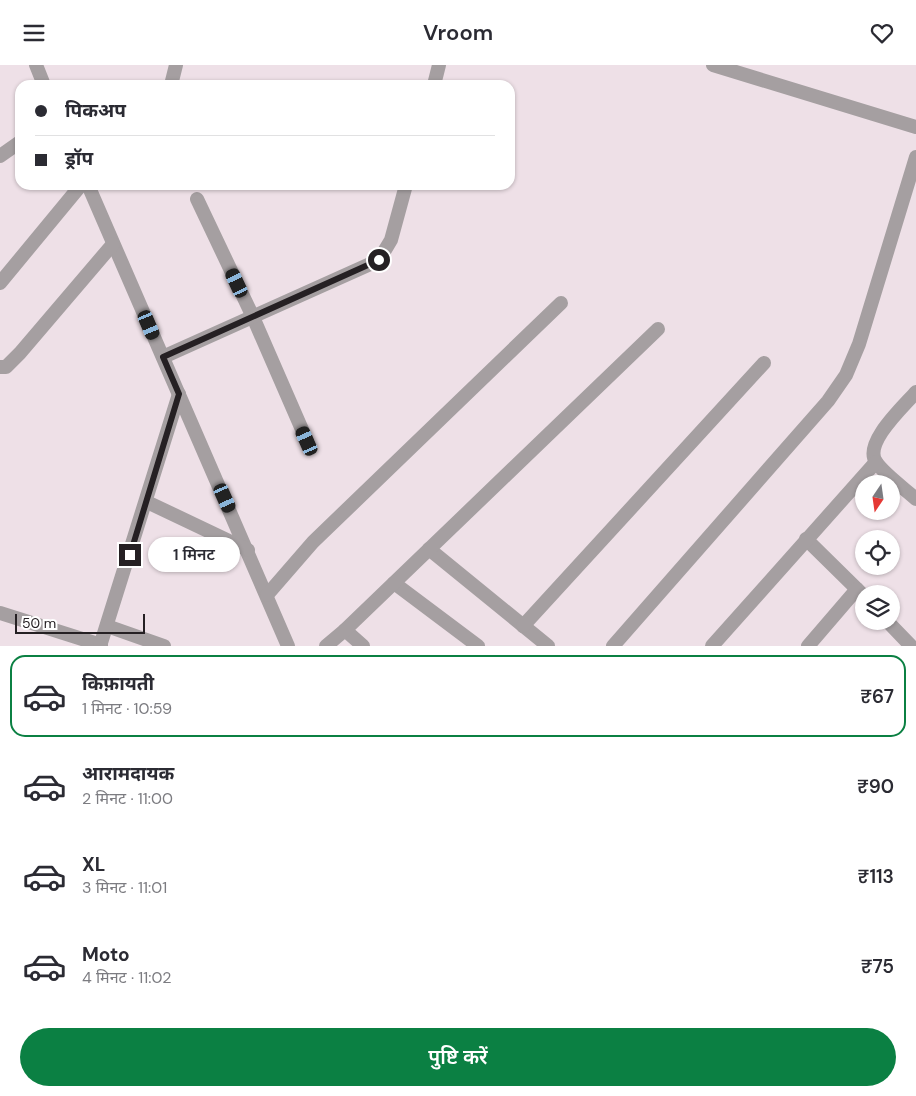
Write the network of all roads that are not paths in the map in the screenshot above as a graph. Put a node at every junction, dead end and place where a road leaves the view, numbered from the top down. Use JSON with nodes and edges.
{"nodes":[{"id":1,"x":36,"y":65,"type":"edge"},
{"id":2,"x":176,"y":65,"type":"edge"},
{"id":3,"x":439,"y":65,"type":"edge"},
{"id":4,"x":713,"y":65,"type":"edge"},
{"id":5,"x":42,"y":80,"type":"edge"},
{"id":6,"x":172,"y":80,"type":"edge"},
{"id":7,"x":435,"y":80,"type":"edge"},
{"id":8,"x":916,"y":127,"type":"edge"},
{"id":9,"x":15,"y":146,"type":"edge"},
{"id":10,"x":0,"y":156,"type":"edge"},
{"id":11,"x":916,"y":157,"type":"edge"},
{"id":12,"x":77,"y":190,"type":"edge"},
{"id":13,"x":90,"y":190,"type":"edge"},
{"id":14,"x":405,"y":190,"type":"edge"},
{"id":15,"x":197,"y":199,"type":"dead end"},
{"id":16,"x":113,"y":244,"type":"junction"},
{"id":17,"x":0,"y":283,"type":"edge"},
{"id":18,"x":561,"y":303,"type":"dead end"},
{"id":19,"x":253,"y":317,"type":"junction"},
{"id":20,"x":658,"y":329,"type":"dead end"},
{"id":21,"x":163,"y":357,"type":"junction"},
{"id":22,"x":764,"y":363,"type":"dead end"},
{"id":23,"x":0,"y":367,"type":"edge"},
{"id":24,"x":916,"y":392,"type":"edge"},
{"id":25,"x":179,"y":394,"type":"junction"},
{"id":26,"x":307,"y":441,"type":"dead end"},
{"id":27,"x":876,"y":462,"type":"junction"},
{"id":28,"x":916,"y":499,"type":"edge"},
{"id":29,"x":146,"y":502,"type":"junction"},
{"id":30,"x":806,"y":539,"type":"junction"},
{"id":31,"x":429,"y":549,"type":"junction"},
{"id":32,"x":248,"y":550,"type":"junction"},
{"id":33,"x":394,"y":583,"type":"junction"},
{"id":34,"x":855,"y":588,"type":"edge"},
{"id":35,"x":266,"y":595,"type":"junction"},
{"id":36,"x":855,"y":598,"type":"edge"},
{"id":37,"x":0,"y":613,"type":"edge"},
{"id":38,"x":107,"y":626,"type":"junction"},
{"id":39,"x":523,"y":626,"type":"junction"},
{"id":40,"x":345,"y":630,"type":"junction"},
{"id":41,"x":896,"y":630,"type":"edge"},
{"id":42,"x":909,"y":642,"type":"edge"},
{"id":43,"x":100,"y":645,"type":"edge"},
{"id":44,"x":164,"y":646,"type":"edge"},
{"id":45,"x":288,"y":646,"type":"edge"},
{"id":46,"x":326,"y":646,"type":"edge"},
{"id":47,"x":363,"y":646,"type":"edge"},
{"id":48,"x":478,"y":646,"type":"edge"},
{"id":49,"x":548,"y":646,"type":"edge"},
{"id":50,"x":613,"y":646,"type":"edge"},
{"id":51,"x":712,"y":646,"type":"edge"},
{"id":52,"x":808,"y":646,"type":"edge"}],
"edges":[{"from":1,"to":5,"type":"street"},
{"from":2,"to":6,"type":"street"},
{"from":3,"to":7,"type":"street"},
{"from":4,"to":8,"type":"street"},
{"from":9,"to":10,"type":"street"},
{"from":11,"to":50,"type":"street"},
{"from":12,"to":17,"type":"street"},
{"from":13,"to":16,"type":"street"},
{"from":14,"to":19,"type":"street"},
{"from":15,"to":19,"type":"street"},
{"from":16,"to":21,"type":"street"},
{"from":16,"to":23,"type":"street"},
{"from":18,"to":35,"type":"street"},
{"from":19,"to":21,"type":"street"},
{"from":19,"to":26,"type":"street"},
{"from":20,"to":31,"type":"street"},
{"from":21,"to":25,"type":"street"},
{"from":22,"to":39,"type":"street"},
{"from":24,"to":27,"type":"street"},
{"from":25,"to":29,"type":"street"},
{"from":25,"to":32,"type":"street"},
{"from":27,"to":28,"type":"street"},
{"from":27,"to":30,"type":"street"},
{"from":29,"to":32,"type":"street"},
{"from":29,"to":38,"type":"street"},
{"from":30,"to":34,"type":"street"},
{"from":30,"to":51,"type":"street"},
{"from":31,"to":33,"type":"street"},
{"from":31,"to":39,"type":"street"},
{"from":32,"to":35,"type":"street"},
{"from":33,"to":40,"type":"street"},
{"from":33,"to":48,"type":"street"},
{"from":35,"to":45,"type":"street"},
{"from":36,"to":52,"type":"street"},
{"from":37,"to":43,"type":"street"},
{"from":38,"to":43,"type":"street"},
{"from":38,"to":44,"type":"street"},
{"from":39,"to":49,"type":"street"},
{"from":40,"to":46,"type":"street"},
{"from":40,"to":47,"type":"street"},
{"from":41,"to":42,"type":"street"}]}
